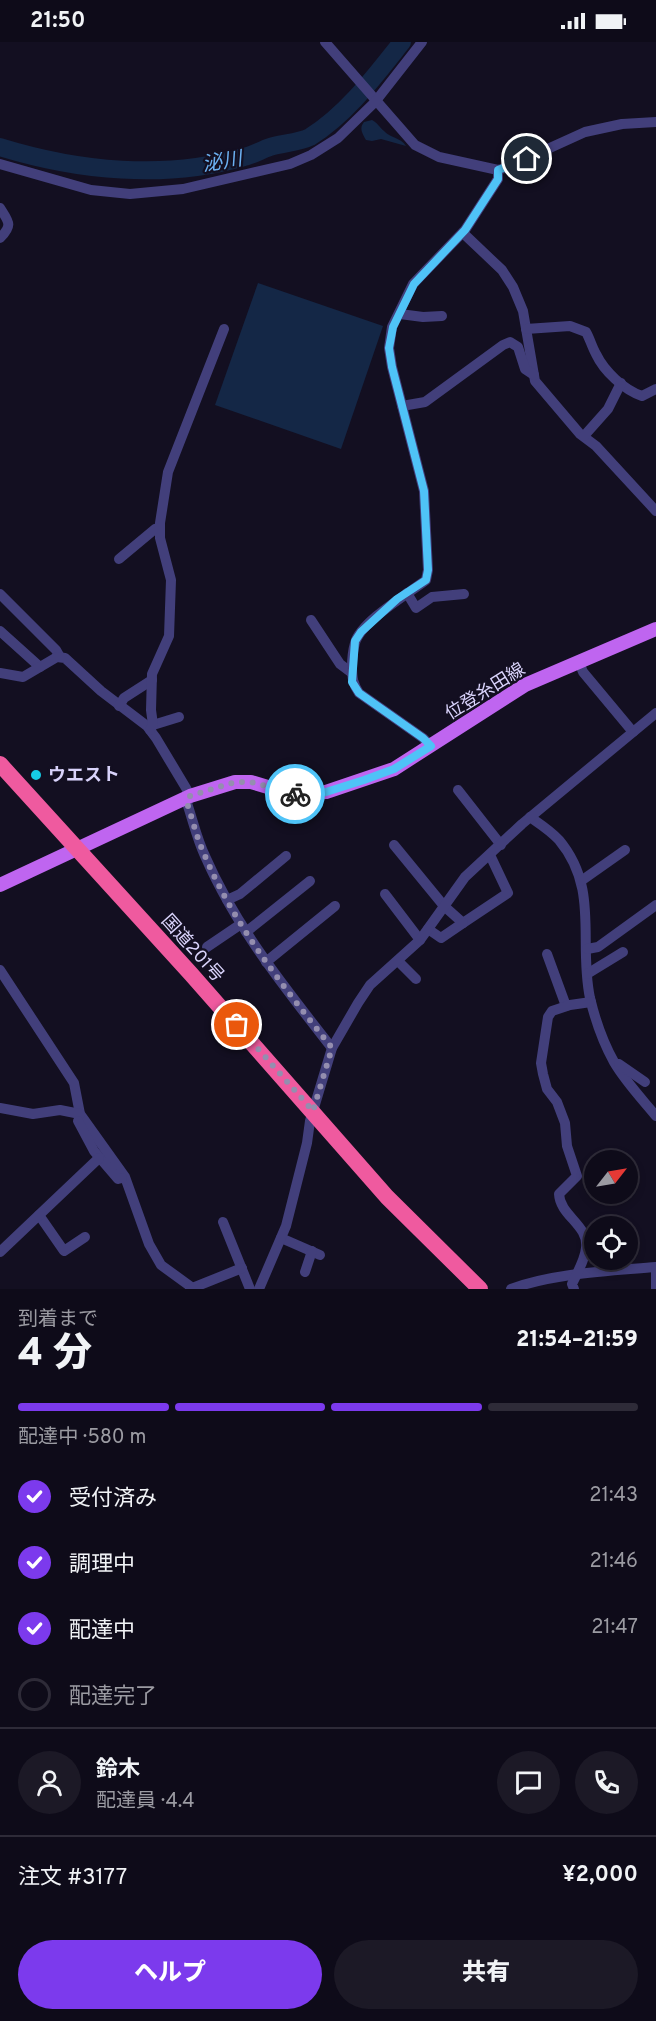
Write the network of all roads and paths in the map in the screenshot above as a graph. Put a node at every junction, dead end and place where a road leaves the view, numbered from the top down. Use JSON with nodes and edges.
{"nodes":[{"id":1,"x":325,"y":42,"type":"edge"},
{"id":2,"x":422,"y":42,"type":"edge"},
{"id":3,"x":374,"y":100,"type":"junction"},
{"id":4,"x":656,"y":122,"type":"edge"},
{"id":5,"x":0,"y":164,"type":"edge"},
{"id":6,"x":498,"y":170,"type":"junction"},
{"id":7,"x":0,"y":208,"type":"edge"},
{"id":8,"x":463,"y":233,"type":"junction"},
{"id":9,"x":0,"y":238,"type":"edge"},
{"id":10,"x":400,"y":314,"type":"junction"},
{"id":11,"x":442,"y":316,"type":"dead end"},
{"id":12,"x":224,"y":329,"type":"dead end"},
{"id":13,"x":526,"y":329,"type":"junction"},
{"id":14,"x":534,"y":375,"type":"junction"},
{"id":15,"x":621,"y":383,"type":"junction"},
{"id":16,"x":656,"y":389,"type":"edge"},
{"id":17,"x":402,"y":406,"type":"junction"},
{"id":18,"x":584,"y":436,"type":"junction"},
{"id":19,"x":656,"y":511,"type":"edge"},
{"id":20,"x":160,"y":528,"type":"junction"},
{"id":21,"x":118,"y":559,"type":"dead end"},
{"id":22,"x":407,"y":593,"type":"junction"},
{"id":23,"x":0,"y":594,"type":"edge"},
{"id":24,"x":464,"y":594,"type":"dead end"},
{"id":25,"x":311,"y":620,"type":"dead end"},
{"id":26,"x":656,"y":629,"type":"edge"},
{"id":27,"x":0,"y":631,"type":"edge"},
{"id":28,"x":60,"y":657,"type":"junction"},
{"id":29,"x":579,"y":662,"type":"junction"},
{"id":30,"x":40,"y":667,"type":"junction"},
{"id":31,"x":0,"y":673,"type":"edge"},
{"id":32,"x":352,"y":673,"type":"junction"},
{"id":33,"x":152,"y":680,"type":"junction"},
{"id":34,"x":119,"y":706,"type":"junction"},
{"id":35,"x":656,"y":713,"type":"edge"},
{"id":36,"x":179,"y":717,"type":"dead end"},
{"id":37,"x":151,"y":728,"type":"junction"},
{"id":38,"x":633,"y":732,"type":"junction"},
{"id":39,"x":431,"y":746,"type":"junction"},
{"id":40,"x":0,"y":764,"type":"edge"},
{"id":41,"x":0,"y":780,"type":"edge"},
{"id":42,"x":458,"y":790,"type":"dead end"},
{"id":43,"x":190,"y":796,"type":"junction"},
{"id":44,"x":530,"y":818,"type":"junction"},
{"id":45,"x":394,"y":845,"type":"dead end"},
{"id":46,"x":501,"y":845,"type":"junction"},
{"id":47,"x":625,"y":850,"type":"dead end"},
{"id":48,"x":73,"y":852,"type":"junction"},
{"id":49,"x":490,"y":855,"type":"junction"},
{"id":50,"x":286,"y":856,"type":"dead end"},
{"id":51,"x":310,"y":881,"type":"dead end"},
{"id":52,"x":581,"y":881,"type":"junction"},
{"id":53,"x":0,"y":885,"type":"edge"},
{"id":54,"x":385,"y":894,"type":"dead end"},
{"id":55,"x":227,"y":900,"type":"junction"},
{"id":56,"x":656,"y":905,"type":"edge"},
{"id":57,"x":335,"y":906,"type":"dead end"},
{"id":58,"x":444,"y":906,"type":"junction"},
{"id":59,"x":464,"y":923,"type":"junction"},
{"id":60,"x":244,"y":928,"type":"junction"},
{"id":61,"x":428,"y":929,"type":"junction"},
{"id":62,"x":420,"y":940,"type":"junction"},
{"id":63,"x":207,"y":947,"type":"dead end"},
{"id":64,"x":587,"y":949,"type":"junction"},
{"id":65,"x":623,"y":952,"type":"dead end"},
{"id":66,"x":547,"y":954,"type":"dead end"},
{"id":67,"x":398,"y":961,"type":"junction"},
{"id":68,"x":266,"y":962,"type":"junction"},
{"id":69,"x":0,"y":970,"type":"edge"},
{"id":70,"x":587,"y":974,"type":"junction"},
{"id":71,"x":416,"y":979,"type":"dead end"},
{"id":72,"x":591,"y":1002,"type":"junction"},
{"id":73,"x":566,"y":1006,"type":"junction"},
{"id":74,"x":332,"y":1048,"type":"junction"},
{"id":75,"x":615,"y":1064,"type":"junction"},
{"id":76,"x":645,"y":1082,"type":"dead end"},
{"id":77,"x":0,"y":1108,"type":"edge"},
{"id":78,"x":77,"y":1114,"type":"junction"},
{"id":79,"x":312,"y":1116,"type":"junction"},
{"id":80,"x":656,"y":1116,"type":"edge"},
{"id":81,"x":99,"y":1158,"type":"junction"},
{"id":82,"x":125,"y":1177,"type":"junction"},
{"id":83,"x":39,"y":1215,"type":"junction"},
{"id":84,"x":223,"y":1222,"type":"dead end"},
{"id":85,"x":85,"y":1237,"type":"dead end"},
{"id":86,"x":281,"y":1238,"type":"junction"},
{"id":87,"x":0,"y":1252,"type":"edge"},
{"id":88,"x":242,"y":1268,"type":"junction"},
{"id":89,"x":656,"y":1269,"type":"edge"},
{"id":90,"x":304,"y":1272,"type":"dead end"},
{"id":91,"x":576,"y":1276,"type":"junction"},
{"id":92,"x":192,"y":1289,"type":"edge"},
{"id":93,"x":250,"y":1289,"type":"edge"},
{"id":94,"x":259,"y":1289,"type":"edge"},
{"id":95,"x":466,"y":1289,"type":"edge"},
{"id":96,"x":480,"y":1289,"type":"edge"},
{"id":97,"x":511,"y":1289,"type":"edge"},
{"id":98,"x":573,"y":1289,"type":"edge"},
{"id":99,"x":656,"y":1289,"type":"edge"}],
"edges":[{"from":1,"to":3,"type":"street"},
{"from":2,"to":3,"type":"street"},
{"from":3,"to":5,"type":"street"},
{"from":3,"to":6,"type":"street"},
{"from":4,"to":6,"type":"street"},
{"from":6,"to":8,"type":"street"},
{"from":7,"to":9,"type":"street"},
{"from":8,"to":10,"type":"street"},
{"from":8,"to":13,"type":"street"},
{"from":10,"to":11,"type":"street"},
{"from":10,"to":17,"type":"street"},
{"from":12,"to":20,"type":"street"},
{"from":13,"to":14,"type":"street"},
{"from":13,"to":15,"type":"street"},
{"from":14,"to":17,"type":"street"},
{"from":14,"to":18,"type":"street"},
{"from":15,"to":16,"type":"street"},
{"from":15,"to":18,"type":"street"},
{"from":17,"to":22,"type":"street"},
{"from":18,"to":19,"type":"street"},
{"from":20,"to":21,"type":"street"},
{"from":20,"to":33,"type":"street"},
{"from":22,"to":24,"type":"street"},
{"from":22,"to":32,"type":"street"},
{"from":23,"to":28,"type":"street"},
{"from":25,"to":32,"type":"street"},
{"from":26,"to":29,"type":"main road","name":"位登糸田線"},
{"from":27,"to":30,"type":"street"},
{"from":28,"to":30,"type":"street"},
{"from":28,"to":34,"type":"street"},
{"from":29,"to":38,"type":"street"},
{"from":29,"to":39,"type":"main road","name":"位登糸田線"},
{"from":30,"to":31,"type":"street"},
{"from":32,"to":39,"type":"street"},
{"from":33,"to":34,"type":"street"},
{"from":33,"to":37,"type":"street"},
{"from":34,"to":37,"type":"street"},
{"from":35,"to":38,"type":"street"},
{"from":36,"to":37,"type":"street"},
{"from":37,"to":43,"type":"street"},
{"from":38,"to":44,"type":"street"},
{"from":39,"to":43,"type":"main road","name":"位登糸田線"},
{"from":40,"to":48,"type":"highway","name":"国道201号"},
{"from":41,"to":48,"type":"highway","name":"国道201号"},
{"from":42,"to":46,"type":"street"},
{"from":43,"to":48,"type":"main road","name":"位登糸田線"},
{"from":43,"to":55,"type":"street"},
{"from":44,"to":46,"type":"street"},
{"from":44,"to":52,"type":"street"},
{"from":45,"to":58,"type":"street"},
{"from":46,"to":49,"type":"street"},
{"from":47,"to":52,"type":"street"},
{"from":48,"to":53,"type":"main road","name":"位登糸田線"},
{"from":48,"to":79,"type":"highway","name":"国道201号"},
{"from":49,"to":58,"type":"street"},
{"from":49,"to":59,"type":"street"},
{"from":50,"to":55,"type":"street"},
{"from":51,"to":60,"type":"street"},
{"from":52,"to":64,"type":"street"},
{"from":54,"to":62,"type":"street"},
{"from":55,"to":60,"type":"street"},
{"from":56,"to":64,"type":"street"},
{"from":57,"to":68,"type":"street"},
{"from":58,"to":59,"type":"street"},
{"from":58,"to":61,"type":"street"},
{"from":59,"to":61,"type":"street"},
{"from":60,"to":63,"type":"street"},
{"from":60,"to":68,"type":"street"},
{"from":61,"to":62,"type":"street"},
{"from":62,"to":67,"type":"street"},
{"from":64,"to":70,"type":"street"},
{"from":65,"to":70,"type":"street"},
{"from":66,"to":73,"type":"street"},
{"from":67,"to":71,"type":"street"},
{"from":67,"to":74,"type":"street"},
{"from":68,"to":74,"type":"street"},
{"from":69,"to":78,"type":"street"},
{"from":70,"to":72,"type":"street"},
{"from":72,"to":73,"type":"street"},
{"from":72,"to":75,"type":"street"},
{"from":73,"to":91,"type":"street"},
{"from":74,"to":79,"type":"street"},
{"from":75,"to":76,"type":"street"},
{"from":75,"to":80,"type":"street"},
{"from":77,"to":78,"type":"street"},
{"from":78,"to":81,"type":"street"},
{"from":78,"to":82,"type":"street"},
{"from":79,"to":86,"type":"street"},
{"from":79,"to":95,"type":"highway","name":"国道201号"},
{"from":79,"to":96,"type":"highway","name":"国道201号"},
{"from":81,"to":82,"type":"street"},
{"from":81,"to":83,"type":"street"},
{"from":82,"to":92,"type":"street"},
{"from":83,"to":85,"type":"street"},
{"from":83,"to":87,"type":"street"},
{"from":84,"to":88,"type":"street"},
{"from":86,"to":90,"type":"street"},
{"from":86,"to":94,"type":"street"},
{"from":88,"to":92,"type":"street"},
{"from":88,"to":93,"type":"street"},
{"from":89,"to":91,"type":"street"},
{"from":89,"to":99,"type":"street"},
{"from":91,"to":97,"type":"street"},
{"from":91,"to":98,"type":"street"}]}
